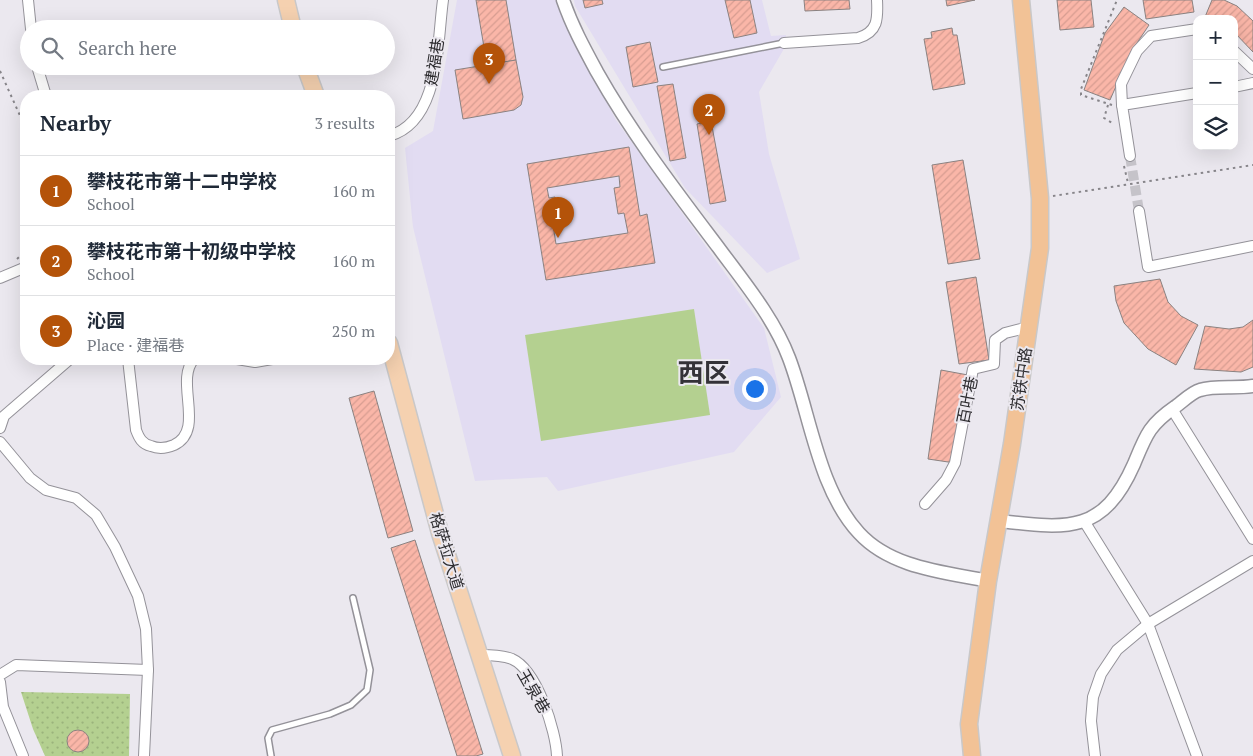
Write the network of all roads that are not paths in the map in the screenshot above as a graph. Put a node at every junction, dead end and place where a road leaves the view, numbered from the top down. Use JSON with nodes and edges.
{"nodes":[{"id":1,"x":28,"y":0,"type":"edge"},
{"id":2,"x":286,"y":0,"type":"edge"},
{"id":3,"x":443,"y":0,"type":"edge"},
{"id":4,"x":563,"y":0,"type":"edge"},
{"id":5,"x":877,"y":0,"type":"edge"},
{"id":6,"x":1021,"y":0,"type":"edge"},
{"id":7,"x":30,"y":20,"type":"edge"},
{"id":8,"x":291,"y":20,"type":"edge"},
{"id":9,"x":1193,"y":30,"type":"edge"},
{"id":10,"x":784,"y":43,"type":"joint"},
{"id":11,"x":1238,"y":55,"type":"edge"},
{"id":12,"x":663,"y":67,"type":"dead end"},
{"id":13,"x":1253,"y":69,"type":"edge"},
{"id":14,"x":40,"y":75,"type":"edge"},
{"id":15,"x":308,"y":75,"type":"edge"},
{"id":16,"x":1253,"y":84,"type":"edge"},
{"id":17,"x":1238,"y":86,"type":"edge"},
{"id":18,"x":44,"y":90,"type":"edge"},
{"id":19,"x":314,"y":90,"type":"edge"},
{"id":20,"x":1193,"y":94,"type":"edge"},
{"id":21,"x":1122,"y":105,"type":"junction"},
{"id":22,"x":395,"y":134,"type":"edge"},
{"id":23,"x":1127,"y":159,"type":"tunnel mouth"},
{"id":24,"x":1139,"y":211,"type":"tunnel mouth"},
{"id":25,"x":1253,"y":246,"type":"edge"},
{"id":26,"x":20,"y":270,"type":"edge"},
{"id":27,"x":0,"y":278,"type":"edge"},
{"id":28,"x":1029,"y":327,"type":"junction"},
{"id":29,"x":63,"y":365,"type":"edge"},
{"id":30,"x":129,"y":365,"type":"edge"},
{"id":31,"x":191,"y":365,"type":"edge"},
{"id":32,"x":395,"y":365,"type":"edge"},
{"id":33,"x":1253,"y":386,"type":"edge"},
{"id":34,"x":1172,"y":409,"type":"junction"},
{"id":35,"x":0,"y":428,"type":"edge"},
{"id":36,"x":0,"y":442,"type":"edge"},
{"id":37,"x":925,"y":504,"type":"dead end"},
{"id":38,"x":1000,"y":521,"type":"junction"},
{"id":39,"x":1084,"y":521,"type":"junction"},
{"id":40,"x":1253,"y":539,"type":"edge"},
{"id":41,"x":1253,"y":561,"type":"edge"},
{"id":42,"x":988,"y":581,"type":"junction"},
{"id":43,"x":353,"y":598,"type":"dead end"},
{"id":44,"x":1148,"y":624,"type":"junction"},
{"id":45,"x":481,"y":655,"type":"junction"},
{"id":46,"x":148,"y":670,"type":"junction"},
{"id":47,"x":0,"y":675,"type":"edge"},
{"id":48,"x":0,"y":682,"type":"edge"},
{"id":49,"x":23,"y":756,"type":"edge"},
{"id":50,"x":144,"y":756,"type":"edge"},
{"id":51,"x":271,"y":756,"type":"edge"},
{"id":52,"x":512,"y":756,"type":"edge"},
{"id":53,"x":557,"y":756,"type":"edge"},
{"id":54,"x":972,"y":756,"type":"edge"},
{"id":55,"x":1095,"y":756,"type":"edge"},
{"id":56,"x":1197,"y":756,"type":"edge"}],
"edges":[{"from":1,"to":7,"type":"street"},
{"from":2,"to":8,"type":"main road"},
{"from":3,"to":22,"type":"street","name":"建福巷"},
{"from":4,"to":42,"type":"street"},
{"from":5,"to":10,"type":"street"},
{"from":6,"to":28,"type":"highway","name":"苏铁中路"},
{"from":9,"to":21,"type":"street"},
{"from":10,"to":12,"type":"lane"},
{"from":11,"to":13,"type":"street"},
{"from":14,"to":18,"type":"street"},
{"from":15,"to":19,"type":"main road"},
{"from":16,"to":17,"type":"street"},
{"from":20,"to":21,"type":"street"},
{"from":21,"to":23,"type":"street"},
{"from":24,"to":25,"type":"street"},
{"from":26,"to":27,"type":"street"},
{"from":28,"to":37,"type":"street","name":"百叶巷"},
{"from":28,"to":38,"type":"highway","name":"苏铁中路"},
{"from":29,"to":35,"type":"street"},
{"from":30,"to":31,"type":"street"},
{"from":32,"to":45,"type":"main road","name":"格萨拉大道"},
{"from":33,"to":34,"type":"street"},
{"from":34,"to":39,"type":"street"},
{"from":34,"to":40,"type":"street"},
{"from":36,"to":46,"type":"street"},
{"from":38,"to":39,"type":"street"},
{"from":38,"to":42,"type":"highway","name":"苏铁中路"},
{"from":39,"to":44,"type":"street"},
{"from":41,"to":44,"type":"street"},
{"from":42,"to":54,"type":"highway","name":"苏铁中路"},
{"from":43,"to":51,"type":"lane"},
{"from":44,"to":55,"type":"street"},
{"from":44,"to":56,"type":"street"},
{"from":45,"to":52,"type":"main road","name":"格萨拉大道"},
{"from":45,"to":53,"type":"street","name":"玉泉巷"},
{"from":46,"to":47,"type":"street"},
{"from":46,"to":50,"type":"street"},
{"from":48,"to":49,"type":"street"}]}
